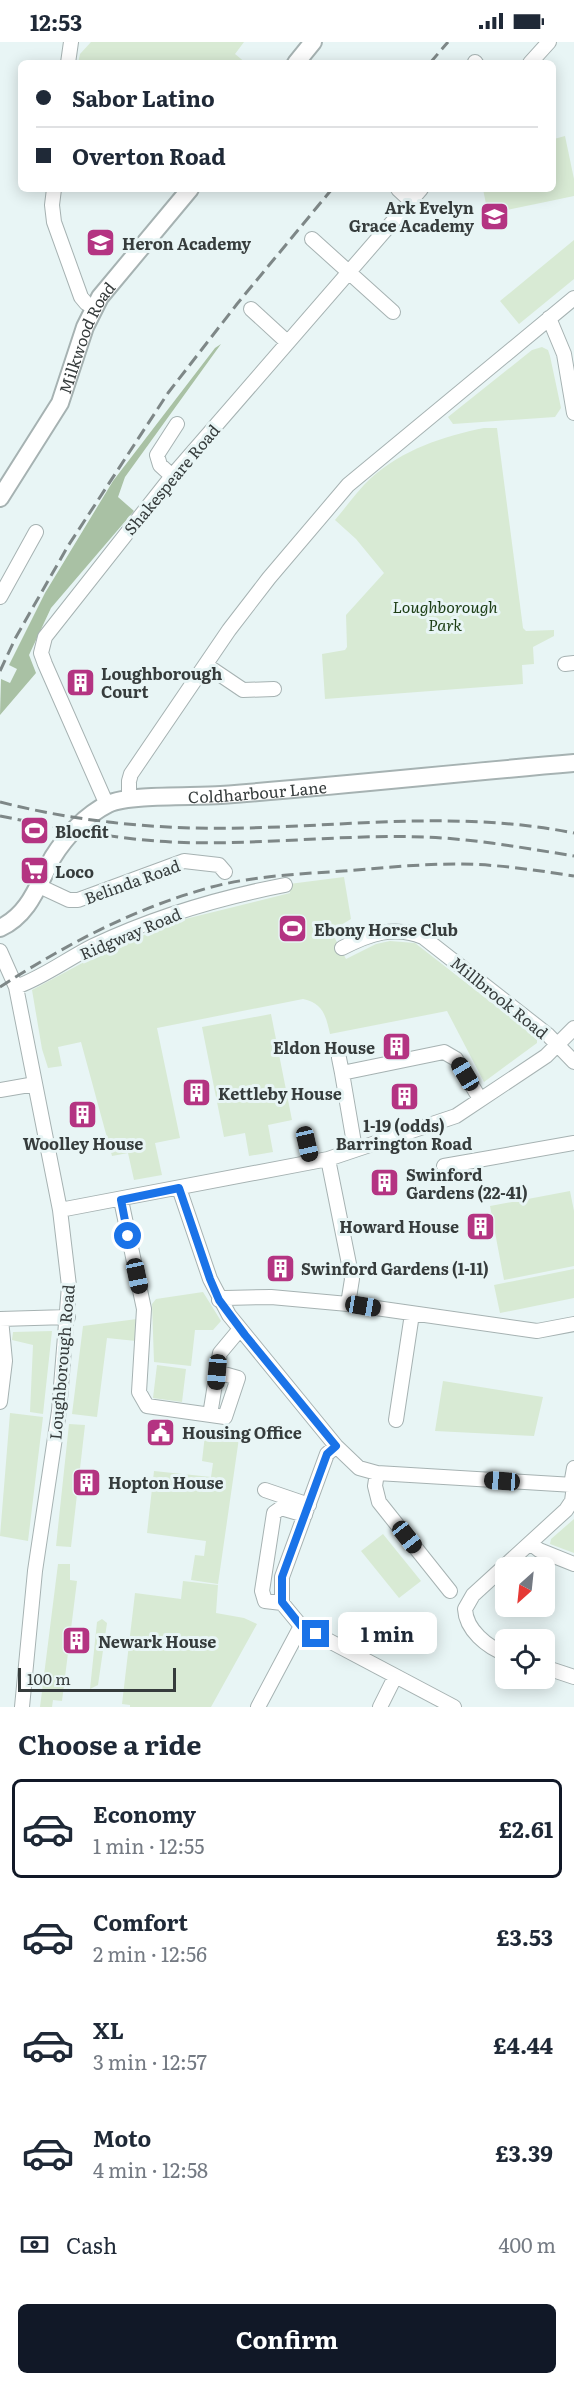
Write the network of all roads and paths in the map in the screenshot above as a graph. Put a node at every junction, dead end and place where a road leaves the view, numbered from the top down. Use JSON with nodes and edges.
{"nodes":[{"id":1,"x":70,"y":42,"type":"edge"},
{"id":2,"x":314,"y":42,"type":"edge"},
{"id":3,"x":549,"y":42,"type":"edge"},
{"id":4,"x":68,"y":60,"type":"edge"},
{"id":5,"x":299,"y":60,"type":"edge"},
{"id":6,"x":533,"y":60,"type":"edge"},
{"id":7,"x":54,"y":192,"type":"edge"},
{"id":8,"x":187,"y":192,"type":"edge"},
{"id":9,"x":401,"y":192,"type":"edge"},
{"id":10,"x":418,"y":192,"type":"edge"},
{"id":11,"x":411,"y":201,"type":"junction"},
{"id":12,"x":312,"y":239,"type":"dead end"},
{"id":13,"x":349,"y":272,"type":"junction"},
{"id":14,"x":574,"y":298,"type":"edge"},
{"id":15,"x":94,"y":307,"type":"junction"},
{"id":16,"x":251,"y":309,"type":"dead end"},
{"id":17,"x":393,"y":312,"type":"dead end"},
{"id":18,"x":549,"y":318,"type":"junction"},
{"id":19,"x":287,"y":342,"type":"junction"},
{"id":20,"x":574,"y":413,"type":"edge"},
{"id":21,"x":177,"y":424,"type":"dead end"},
{"id":22,"x":172,"y":476,"type":"junction"},
{"id":23,"x":0,"y":498,"type":"edge"},
{"id":24,"x":36,"y":532,"type":"dead end"},
{"id":25,"x":0,"y":597,"type":"edge"},
{"id":26,"x":206,"y":665,"type":"junction"},
{"id":27,"x":274,"y":689,"type":"dead end"},
{"id":28,"x":574,"y":763,"type":"edge"},
{"id":29,"x":129,"y":799,"type":"junction"},
{"id":30,"x":107,"y":805,"type":"junction"},
{"id":31,"x":225,"y":872,"type":"dead end"},
{"id":32,"x":285,"y":885,"type":"dead end"},
{"id":33,"x":39,"y":886,"type":"junction"},
{"id":34,"x":0,"y":928,"type":"edge"},
{"id":35,"x":342,"y":948,"type":"dead end"},
{"id":36,"x":2,"y":959,"type":"edge"},
{"id":37,"x":16,"y":987,"type":"junction"},
{"id":38,"x":574,"y":1028,"type":"edge"},
{"id":39,"x":558,"y":1044,"type":"junction"},
{"id":40,"x":339,"y":1058,"type":"dead end"},
{"id":41,"x":574,"y":1062,"type":"edge"},
{"id":42,"x":342,"y":1073,"type":"junction"},
{"id":43,"x":35,"y":1084,"type":"junction"},
{"id":44,"x":0,"y":1090,"type":"edge"},
{"id":45,"x":480,"y":1099,"type":"junction"},
{"id":46,"x":574,"y":1143,"type":"edge"},
{"id":47,"x":307,"y":1144,"type":"dead end"},
{"id":48,"x":355,"y":1149,"type":"junction"},
{"id":49,"x":328,"y":1159,"type":"junction"},
{"id":50,"x":311,"y":1162,"type":"junction"},
{"id":51,"x":444,"y":1166,"type":"dead end"},
{"id":52,"x":179,"y":1188,"type":"junction"},
{"id":53,"x":121,"y":1200,"type":"junction"},
{"id":54,"x":60,"y":1210,"type":"junction"},
{"id":55,"x":219,"y":1300,"type":"junction"},
{"id":56,"x":348,"y":1304,"type":"junction"},
{"id":57,"x":412,"y":1314,"type":"junction"},
{"id":58,"x":68,"y":1317,"type":"junction"},
{"id":59,"x":1,"y":1319,"type":"edge"},
{"id":60,"x":574,"y":1324,"type":"edge"},
{"id":61,"x":240,"y":1329,"type":"junction"},
{"id":62,"x":217,"y":1372,"type":"junction"},
{"id":63,"x":0,"y":1402,"type":"edge"},
{"id":64,"x":210,"y":1415,"type":"junction"},
{"id":65,"x":396,"y":1420,"type":"dead end"},
{"id":66,"x":336,"y":1446,"type":"junction"},
{"id":67,"x":574,"y":1468,"type":"edge"},
{"id":68,"x":377,"y":1473,"type":"junction"},
{"id":69,"x":573,"y":1486,"type":"edge"},
{"id":70,"x":265,"y":1490,"type":"dead end"},
{"id":71,"x":307,"y":1510,"type":"junction"},
{"id":72,"x":530,"y":1543,"type":"junction"},
{"id":73,"x":574,"y":1564,"type":"edge"},
{"id":74,"x":450,"y":1590,"type":"dead end"},
{"id":75,"x":282,"y":1602,"type":"junction"},
{"id":76,"x":301,"y":1626,"type":"junction"},
{"id":77,"x":495,"y":1651,"type":"edge"},
{"id":78,"x":555,"y":1671,"type":"edge"},
{"id":79,"x":395,"y":1677,"type":"junction"},
{"id":80,"x":574,"y":1677,"type":"edge"},
{"id":81,"x":22,"y":1707,"type":"edge"},
{"id":82,"x":258,"y":1707,"type":"edge"},
{"id":83,"x":380,"y":1707,"type":"edge"},
{"id":84,"x":454,"y":1707,"type":"edge"}],
"edges":[{"from":1,"to":4,"type":"street"},
{"from":2,"to":5,"type":"main road"},
{"from":3,"to":6,"type":"street"},
{"from":7,"to":15,"type":"street"},
{"from":8,"to":15,"type":"main road","name":"Milkwood Road"},
{"from":9,"to":11,"type":"street"},
{"from":10,"to":11,"type":"street","name":"Shakespeare Road"},
{"from":11,"to":13,"type":"street","name":"Shakespeare Road"},
{"from":12,"to":13,"type":"street"},
{"from":13,"to":17,"type":"street"},
{"from":13,"to":19,"type":"street","name":"Shakespeare Road"},
{"from":14,"to":18,"type":"street"},
{"from":15,"to":23,"type":"main road","name":"Milkwood Road"},
{"from":16,"to":19,"type":"street"},
{"from":18,"to":20,"type":"street"},
{"from":18,"to":26,"type":"street"},
{"from":19,"to":22,"type":"street","name":"Shakespeare Road"},
{"from":21,"to":22,"type":"street"},
{"from":22,"to":30,"type":"street","name":"Shakespeare Road"},
{"from":24,"to":25,"type":"street"},
{"from":26,"to":27,"type":"street"},
{"from":26,"to":29,"type":"street"},
{"from":28,"to":29,"type":"main road","name":"Coldharbour Lane"},
{"from":29,"to":30,"type":"main road","name":"Coldharbour Lane"},
{"from":30,"to":33,"type":"main road","name":"Coldharbour Lane"},
{"from":31,"to":33,"type":"street","name":"Belinda Road"},
{"from":32,"to":37,"type":"street","name":"Ridgway Road"},
{"from":33,"to":34,"type":"main road","name":"Coldharbour Lane"},
{"from":35,"to":39,"type":"street","name":"Millbrook Road"},
{"from":36,"to":37,"type":"street","name":"Loughborough Road"},
{"from":37,"to":43,"type":"street","name":"Loughborough Road"},
{"from":38,"to":39,"type":"street"},
{"from":39,"to":41,"type":"street","name":"Millbrook Road"},
{"from":39,"to":45,"type":"street"},
{"from":40,"to":42,"type":"street"},
{"from":42,"to":45,"type":"street"},
{"from":42,"to":48,"type":"street"},
{"from":43,"to":44,"type":"street"},
{"from":43,"to":54,"type":"street","name":"Loughborough Road"},
{"from":45,"to":48,"type":"street"},
{"from":46,"to":51,"type":"street"},
{"from":47,"to":50,"type":"street"},
{"from":48,"to":49,"type":"street"},
{"from":49,"to":50,"type":"street"},
{"from":49,"to":56,"type":"street"},
{"from":50,"to":52,"type":"street"},
{"from":52,"to":53,"type":"street"},
{"from":52,"to":55,"type":"street"},
{"from":53,"to":54,"type":"street"},
{"from":53,"to":64,"type":"street"},
{"from":54,"to":58,"type":"street","name":"Loughborough Road"},
{"from":55,"to":56,"type":"street"},
{"from":55,"to":61,"type":"street"},
{"from":56,"to":57,"type":"street"},
{"from":57,"to":60,"type":"street"},
{"from":57,"to":65,"type":"street"},
{"from":58,"to":59,"type":"street"},
{"from":58,"to":81,"type":"street","name":"Loughborough Road"},
{"from":59,"to":63,"type":"street"},
{"from":61,"to":62,"type":"street"},
{"from":61,"to":66,"type":"street"},
{"from":62,"to":64,"type":"street"},
{"from":62,"to":64,"type":"street"},
{"from":66,"to":68,"type":"street"},
{"from":66,"to":71,"type":"street"},
{"from":67,"to":69,"type":"street"},
{"from":68,"to":69,"type":"street"},
{"from":68,"to":74,"type":"street"},
{"from":69,"to":72,"type":"street"},
{"from":70,"to":71,"type":"street"},
{"from":71,"to":75,"type":"street"},
{"from":71,"to":75,"type":"street"},
{"from":72,"to":73,"type":"street"},
{"from":72,"to":77,"type":"street"},
{"from":75,"to":76,"type":"street"},
{"from":76,"to":79,"type":"street"},
{"from":76,"to":82,"type":"street"},
{"from":78,"to":80,"type":"street"},
{"from":79,"to":83,"type":"street"},
{"from":79,"to":84,"type":"street"}]}
